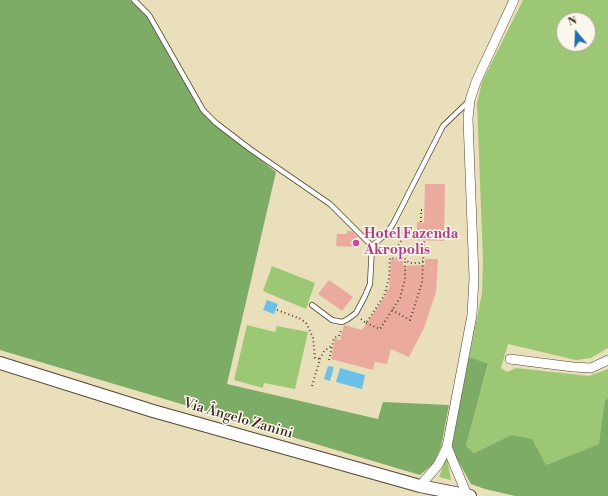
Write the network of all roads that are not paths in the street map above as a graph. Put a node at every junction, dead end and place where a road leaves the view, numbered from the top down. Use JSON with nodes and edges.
{"nodes":[{"id":1,"x":134,"y":0,"type":"edge"},
{"id":2,"x":514,"y":0,"type":"edge"},
{"id":3,"x":470,"y":100,"type":"junction"},
{"id":4,"x":372,"y":246,"type":"junction"},
{"id":5,"x":312,"y":305,"type":"dead end"},
{"id":6,"x":510,"y":359,"type":"dead end"},
{"id":7,"x":608,"y":360,"type":"edge"},
{"id":8,"x":0,"y":363,"type":"edge"},
{"id":9,"x":447,"y":447,"type":"junction"},
{"id":10,"x":420,"y":486,"type":"junction"},
{"id":11,"x":469,"y":496,"type":"edge"}],
"edges":[{"from":1,"to":4,"type":"lane"},
{"from":2,"to":3,"type":"street"},
{"from":3,"to":4,"type":"lane"},
{"from":3,"to":9,"type":"street"},
{"from":4,"to":5,"type":"lane"},
{"from":6,"to":7,"type":"street"},
{"from":8,"to":10,"type":"street","name":"Via Ângelo Zanini"},
{"from":9,"to":10,"type":"street"},
{"from":9,"to":11,"type":"street"},
{"from":10,"to":11,"type":"street","name":"Via Ângelo Zanini"}]}
